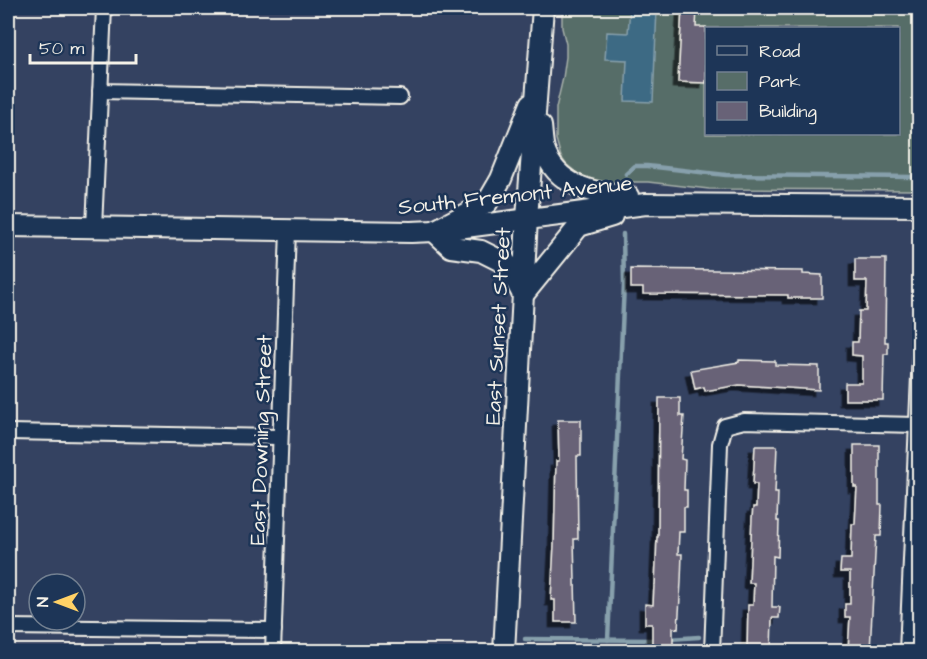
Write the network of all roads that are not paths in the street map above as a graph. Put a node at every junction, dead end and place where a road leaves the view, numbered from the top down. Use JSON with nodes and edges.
{"nodes":[{"id":1,"x":104,"y":8,"type":"edge"},
{"id":2,"x":543,"y":8,"type":"edge"},
{"id":3,"x":100,"y":91,"type":"junction"},
{"id":4,"x":537,"y":91,"type":"junction"},
{"id":5,"x":400,"y":97,"type":"dead end"},
{"id":6,"x":658,"y":203,"type":"junction"},
{"id":7,"x":920,"y":206,"type":"edge"},
{"id":8,"x":527,"y":218,"type":"junction"},
{"id":9,"x":8,"y":226,"type":"edge"},
{"id":10,"x":94,"y":227,"type":"junction"},
{"id":11,"x":288,"y":230,"type":"junction"},
{"id":12,"x":434,"y":231,"type":"junction"},
{"id":13,"x":523,"y":296,"type":"junction"},
{"id":14,"x":920,"y":353,"type":"edge"},
{"id":15,"x":917,"y":425,"type":"junction"},
{"id":16,"x":8,"y":432,"type":"edge"},
{"id":17,"x":280,"y":437,"type":"junction"},
{"id":18,"x":506,"y":611,"type":"junction"},
{"id":19,"x":8,"y":627,"type":"edge"},
{"id":20,"x":274,"y":630,"type":"junction"},
{"id":21,"x":273,"y":651,"type":"edge"},
{"id":22,"x":495,"y":651,"type":"edge"},
{"id":23,"x":504,"y":651,"type":"edge"},
{"id":24,"x":711,"y":651,"type":"edge"},
{"id":25,"x":907,"y":651,"type":"edge"}],
"edges":[{"from":1,"to":3,"type":"street"},
{"from":2,"to":4,"type":"main road","name":"East Sunset Street"},
{"from":3,"to":5,"type":"street"},
{"from":3,"to":10,"type":"street"},
{"from":4,"to":6,"type":"main road"},
{"from":4,"to":8,"type":"main road","name":"East Sunset Street"},
{"from":4,"to":12,"type":"main road"},
{"from":6,"to":7,"type":"main road","name":"South Fremont Avenue"},
{"from":6,"to":8,"type":"main road","name":"South Fremont Avenue"},
{"from":6,"to":13,"type":"main road"},
{"from":8,"to":12,"type":"main road","name":"South Fremont Avenue"},
{"from":8,"to":13,"type":"main road","name":"East Sunset Street"},
{"from":9,"to":10,"type":"main road","name":"South Fremont Avenue"},
{"from":10,"to":11,"type":"main road","name":"South Fremont Avenue"},
{"from":11,"to":12,"type":"main road","name":"South Fremont Avenue"},
{"from":11,"to":17,"type":"street","name":"East Downing Street"},
{"from":12,"to":13,"type":"main road"},
{"from":13,"to":18,"type":"main road","name":"East Sunset Street"},
{"from":14,"to":15,"type":"street"},
{"from":15,"to":24,"type":"street"},
{"from":15,"to":25,"type":"street"},
{"from":16,"to":17,"type":"street"},
{"from":17,"to":20,"type":"street","name":"East Downing Street"},
{"from":18,"to":22,"type":"main road","name":"East Sunset Street"},
{"from":18,"to":23,"type":"main road","name":"East Sunset Street"},
{"from":19,"to":20,"type":"street"},
{"from":20,"to":21,"type":"street","name":"East Downing Street"}]}
